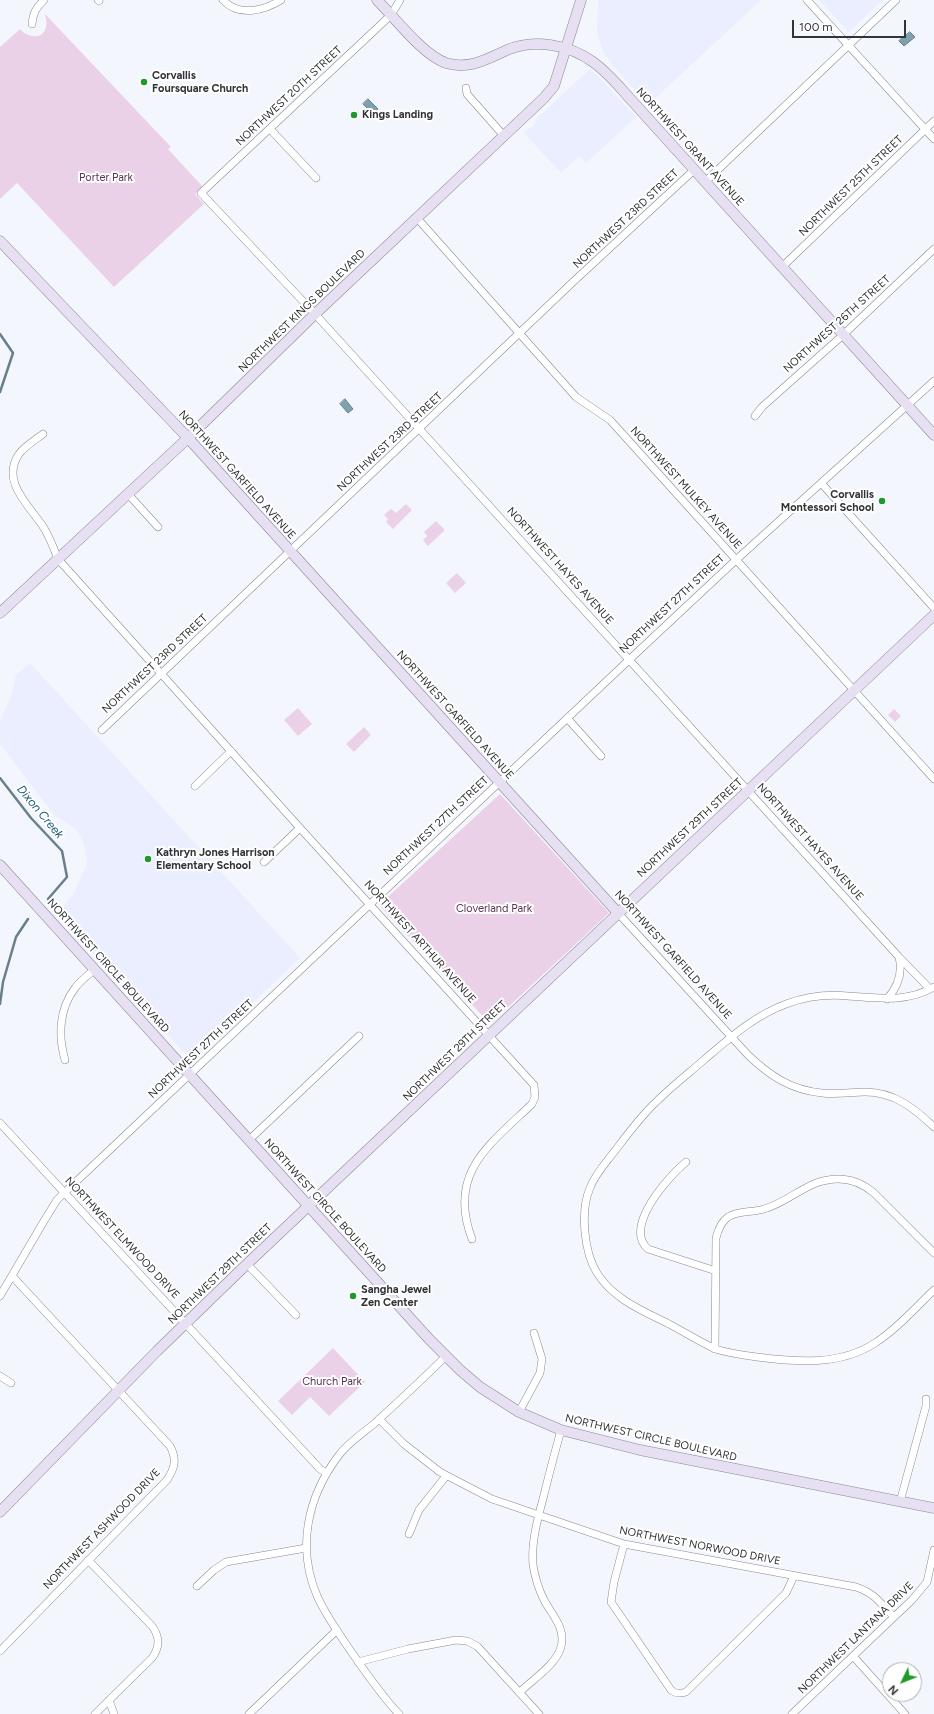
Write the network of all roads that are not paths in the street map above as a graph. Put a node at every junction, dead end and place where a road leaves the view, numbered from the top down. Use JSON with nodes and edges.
{"nodes":[{"id":1,"x":44,"y":0,"type":"edge"},
{"id":2,"x":223,"y":0,"type":"edge"},
{"id":3,"x":281,"y":0,"type":"edge"},
{"id":4,"x":377,"y":0,"type":"edge"},
{"id":5,"x":400,"y":0,"type":"edge"},
{"id":6,"x":581,"y":0,"type":"edge"},
{"id":7,"x":807,"y":0,"type":"edge"},
{"id":8,"x":896,"y":0,"type":"edge"},
{"id":9,"x":391,"y":15,"type":"junction"},
{"id":10,"x":32,"y":24,"type":"dead end"},
{"id":11,"x":848,"y":45,"type":"junction"},
{"id":12,"x":565,"y":49,"type":"junction"},
{"id":13,"x":466,"y":88,"type":"dead end"},
{"id":14,"x":934,"y":121,"type":"edge"},
{"id":15,"x":270,"y":129,"type":"junction"},
{"id":16,"x":925,"y":130,"type":"junction"},
{"id":17,"x":504,"y":136,"type":"junction"},
{"id":18,"x":934,"y":139,"type":"edge"},
{"id":19,"x":694,"y":170,"type":"junction"},
{"id":20,"x":316,"y":178,"type":"dead end"},
{"id":21,"x":705,"y":182,"type":"junction"},
{"id":22,"x":201,"y":193,"type":"joint"},
{"id":23,"x":417,"y":218,"type":"junction"},
{"id":24,"x":0,"y":241,"type":"edge"},
{"id":25,"x":934,"y":249,"type":"edge"},
{"id":26,"x":782,"y":267,"type":"junction"},
{"id":27,"x":315,"y":314,"type":"junction"},
{"id":28,"x":520,"y":334,"type":"junction"},
{"id":29,"x":843,"y":335,"type":"junction"},
{"id":30,"x":934,"y":381,"type":"edge"},
{"id":31,"x":907,"y":406,"type":"junction"},
{"id":32,"x":755,"y":416,"type":"dead end"},
{"id":33,"x":420,"y":429,"type":"junction"},
{"id":34,"x":43,"y":434,"type":"dead end"},
{"id":35,"x":934,"y":435,"type":"edge"},
{"id":36,"x":188,"y":438,"type":"junction"},
{"id":37,"x":821,"y":483,"type":"junction"},
{"id":38,"x":128,"y":494,"type":"junction"},
{"id":39,"x":158,"y":527,"type":"dead end"},
{"id":40,"x":290,"y":551,"type":"junction"},
{"id":41,"x":58,"y":559,"type":"junction"},
{"id":42,"x":737,"y":560,"type":"junction"},
{"id":43,"x":934,"y":608,"type":"edge"},
{"id":44,"x":0,"y":613,"type":"edge"},
{"id":45,"x":934,"y":615,"type":"edge"},
{"id":46,"x":630,"y":659,"type":"junction"},
{"id":47,"x":161,"y":674,"type":"junction"},
{"id":48,"x":854,"y":690,"type":"junction"},
{"id":49,"x":567,"y":718,"type":"junction"},
{"id":50,"x":102,"y":730,"type":"dead end"},
{"id":51,"x":231,"y":751,"type":"junction"},
{"id":52,"x":601,"y":756,"type":"dead end"},
{"id":53,"x":934,"y":779,"type":"edge"},
{"id":54,"x":499,"y":782,"type":"junction"},
{"id":55,"x":194,"y":786,"type":"dead end"},
{"id":56,"x":748,"y":790,"type":"junction"},
{"id":57,"x":300,"y":828,"type":"junction"},
{"id":58,"x":264,"y":862,"type":"dead end"},
{"id":59,"x":0,"y":865,"type":"edge"},
{"id":60,"x":370,"y":904,"type":"junction"},
{"id":61,"x":618,"y":913,"type":"junction"},
{"id":62,"x":899,"y":957,"type":"junction"},
{"id":63,"x":95,"y":969,"type":"junction"},
{"id":64,"x":932,"y":988,"type":"edge"},
{"id":65,"x":887,"y":999,"type":"junction"},
{"id":66,"x":489,"y":1034,"type":"junction"},
{"id":67,"x":359,"y":1036,"type":"dead end"},
{"id":68,"x":731,"y":1037,"type":"junction"},
{"id":69,"x":65,"y":1060,"type":"dead end"},
{"id":70,"x":190,"y":1074,"type":"junction"},
{"id":71,"x":0,"y":1123,"type":"edge"},
{"id":72,"x":934,"y":1127,"type":"edge"},
{"id":73,"x":249,"y":1140,"type":"junction"},
{"id":74,"x":686,"y":1162,"type":"dead end"},
{"id":75,"x":64,"y":1193,"type":"junction"},
{"id":76,"x":308,"y":1206,"type":"junction"},
{"id":77,"x":472,"y":1239,"type":"dead end"},
{"id":78,"x":934,"y":1253,"type":"edge"},
{"id":79,"x":247,"y":1264,"type":"junction"},
{"id":80,"x":716,"y":1271,"type":"junction"},
{"id":81,"x":12,"y":1276,"type":"junction"},
{"id":82,"x":934,"y":1290,"type":"edge"},
{"id":83,"x":0,"y":1296,"type":"edge"},
{"id":84,"x":296,"y":1315,"type":"dead end"},
{"id":85,"x":186,"y":1323,"type":"junction"},
{"id":86,"x":534,"y":1333,"type":"dead end"},
{"id":87,"x":715,"y":1349,"type":"junction"},
{"id":88,"x":446,"y":1356,"type":"junction"},
{"id":89,"x":0,"y":1376,"type":"edge"},
{"id":90,"x":11,"y":1383,"type":"dead end"},
{"id":91,"x":119,"y":1390,"type":"junction"},
{"id":92,"x":926,"y":1399,"type":"dead end"},
{"id":93,"x":519,"y":1412,"type":"junction"},
{"id":94,"x":379,"y":1418,"type":"junction"},
{"id":95,"x":561,"y":1430,"type":"junction"},
{"id":96,"x":326,"y":1473,"type":"junction"},
{"id":97,"x":446,"y":1476,"type":"junction"},
{"id":98,"x":900,"y":1502,"type":"junction"},
{"id":99,"x":934,"y":1508,"type":"edge"},
{"id":100,"x":0,"y":1512,"type":"edge"},
{"id":101,"x":539,"y":1515,"type":"junction"},
{"id":102,"x":409,"y":1534,"type":"dead end"},
{"id":103,"x":624,"y":1544,"type":"junction"},
{"id":104,"x":306,"y":1548,"type":"junction"},
{"id":105,"x":934,"y":1550,"type":"edge"},
{"id":106,"x":88,"y":1560,"type":"junction"},
{"id":107,"x":794,"y":1576,"type":"junction"},
{"id":108,"x":197,"y":1586,"type":"dead end"},
{"id":109,"x":894,"y":1617,"type":"junction"},
{"id":110,"x":337,"y":1630,"type":"junction"},
{"id":111,"x":0,"y":1650,"type":"edge"},
{"id":112,"x":853,"y":1656,"type":"junction"},
{"id":113,"x":358,"y":1662,"type":"junction"},
{"id":114,"x":520,"y":1692,"type":"junction"},
{"id":115,"x":109,"y":1700,"type":"junction"},
{"id":116,"x":252,"y":1713,"type":"edge"},
{"id":117,"x":95,"y":1714,"type":"edge"},
{"id":118,"x":114,"y":1714,"type":"edge"},
{"id":119,"x":400,"y":1714,"type":"edge"},
{"id":120,"x":539,"y":1714,"type":"edge"},
{"id":121,"x":792,"y":1714,"type":"edge"},
{"id":122,"x":905,"y":1714,"type":"edge"}],
"edges":[{"from":1,"to":10,"type":"street"},
{"from":2,"to":3,"type":"street"},
{"from":4,"to":9,"type":"street","name":"NORTHWEST GRANT AVENUE"},
{"from":5,"to":9,"type":"street","name":"NORTHWEST 20TH STREET"},
{"from":6,"to":12,"type":"street","name":"NORTHWEST KINGS BOULEVARD"},
{"from":7,"to":11,"type":"street"},
{"from":8,"to":11,"type":"street"},
{"from":9,"to":12,"type":"street","name":"NORTHWEST GRANT AVENUE"},
{"from":9,"to":15,"type":"street","name":"NORTHWEST 20TH STREET"},
{"from":11,"to":16,"type":"street"},
{"from":11,"to":21,"type":"street"},
{"from":12,"to":17,"type":"street","name":"NORTHWEST KINGS BOULEVARD"},
{"from":12,"to":19,"type":"street","name":"NORTHWEST GRANT AVENUE"},
{"from":13,"to":17,"type":"street"},
{"from":14,"to":16,"type":"street","name":"NORTHWEST 25TH STREET"},
{"from":15,"to":20,"type":"street"},
{"from":15,"to":22,"type":"street","name":"NORTHWEST 20TH STREET"},
{"from":16,"to":18,"type":"street"},
{"from":16,"to":26,"type":"street","name":"NORTHWEST 25TH STREET"},
{"from":17,"to":23,"type":"street","name":"NORTHWEST KINGS BOULEVARD"},
{"from":19,"to":21,"type":"street","name":"NORTHWEST GRANT AVENUE"},
{"from":19,"to":28,"type":"street","name":"NORTHWEST 23RD STREET"},
{"from":21,"to":26,"type":"street","name":"NORTHWEST GRANT AVENUE"},
{"from":22,"to":27,"type":"street","name":"NORTHWEST HAYES AVENUE"},
{"from":23,"to":27,"type":"street","name":"NORTHWEST KINGS BOULEVARD"},
{"from":23,"to":28,"type":"street","name":"NORTHWEST MULKEY AVENUE"},
{"from":24,"to":36,"type":"street","name":"NORTHWEST GARFIELD AVENUE"},
{"from":25,"to":29,"type":"street","name":"NORTHWEST 26TH STREET"},
{"from":26,"to":29,"type":"street","name":"NORTHWEST GRANT AVENUE"},
{"from":27,"to":33,"type":"street","name":"NORTHWEST HAYES AVENUE"},
{"from":27,"to":36,"type":"street","name":"NORTHWEST KINGS BOULEVARD"},
{"from":28,"to":33,"type":"street","name":"NORTHWEST 23RD STREET"},
{"from":28,"to":42,"type":"street","name":"NORTHWEST MULKEY AVENUE"},
{"from":29,"to":31,"type":"street","name":"NORTHWEST GRANT AVENUE"},
{"from":29,"to":32,"type":"street","name":"NORTHWEST 26TH STREET"},
{"from":30,"to":31,"type":"street","name":"NORTHWEST 27TH STREET"},
{"from":31,"to":35,"type":"street","name":"NORTHWEST GRANT AVENUE"},
{"from":31,"to":37,"type":"street","name":"NORTHWEST 27TH STREET"},
{"from":33,"to":40,"type":"street","name":"NORTHWEST 23RD STREET"},
{"from":33,"to":46,"type":"street","name":"NORTHWEST HAYES AVENUE"},
{"from":34,"to":41,"type":"street","name":"NORTHWEST ARTHUR AVENUE"},
{"from":36,"to":38,"type":"street","name":"NORTHWEST KINGS BOULEVARD"},
{"from":36,"to":40,"type":"street","name":"NORTHWEST GARFIELD AVENUE"},
{"from":37,"to":42,"type":"street","name":"NORTHWEST 27TH STREET"},
{"from":37,"to":43,"type":"street"},
{"from":38,"to":39,"type":"street"},
{"from":38,"to":41,"type":"street","name":"NORTHWEST KINGS BOULEVARD"},
{"from":40,"to":47,"type":"street","name":"NORTHWEST 23RD STREET"},
{"from":40,"to":54,"type":"street","name":"NORTHWEST GARFIELD AVENUE"},
{"from":41,"to":44,"type":"street","name":"NORTHWEST KINGS BOULEVARD"},
{"from":41,"to":47,"type":"street","name":"NORTHWEST ARTHUR AVENUE"},
{"from":42,"to":46,"type":"street","name":"NORTHWEST 27TH STREET"},
{"from":42,"to":48,"type":"street","name":"NORTHWEST MULKEY AVENUE"},
{"from":45,"to":48,"type":"street","name":"NORTHWEST 29TH STREET"},
{"from":46,"to":49,"type":"street","name":"NORTHWEST 27TH STREET"},
{"from":46,"to":56,"type":"street","name":"NORTHWEST HAYES AVENUE"},
{"from":47,"to":50,"type":"street","name":"NORTHWEST 23RD STREET"},
{"from":47,"to":51,"type":"street","name":"NORTHWEST ARTHUR AVENUE"},
{"from":48,"to":53,"type":"street","name":"NORTHWEST MULKEY AVENUE"},
{"from":48,"to":56,"type":"street","name":"NORTHWEST 29TH STREET"},
{"from":49,"to":52,"type":"street"},
{"from":49,"to":54,"type":"street","name":"NORTHWEST 27TH STREET"},
{"from":51,"to":55,"type":"street"},
{"from":51,"to":57,"type":"street","name":"NORTHWEST ARTHUR AVENUE"},
{"from":54,"to":60,"type":"street","name":"NORTHWEST 27TH STREET"},
{"from":54,"to":61,"type":"street","name":"NORTHWEST GARFIELD AVENUE"},
{"from":56,"to":61,"type":"street","name":"NORTHWEST 29TH STREET"},
{"from":56,"to":62,"type":"street","name":"NORTHWEST HAYES AVENUE"},
{"from":57,"to":58,"type":"street"},
{"from":57,"to":60,"type":"street","name":"NORTHWEST ARTHUR AVENUE"},
{"from":59,"to":63,"type":"street","name":"NORTHWEST CIRCLE BOULEVARD"},
{"from":60,"to":66,"type":"street","name":"NORTHWEST ARTHUR AVENUE"},
{"from":60,"to":70,"type":"street","name":"NORTHWEST 27TH STREET"},
{"from":61,"to":66,"type":"street","name":"NORTHWEST 29TH STREET"},
{"from":61,"to":68,"type":"street","name":"NORTHWEST GARFIELD AVENUE"},
{"from":62,"to":64,"type":"street","name":"NORTHWEST HAYES AVENUE"},
{"from":62,"to":65,"type":"street"},
{"from":63,"to":69,"type":"street"},
{"from":63,"to":70,"type":"street","name":"NORTHWEST CIRCLE BOULEVARD"},
{"from":64,"to":65,"type":"street"},
{"from":65,"to":68,"type":"street"},
{"from":66,"to":76,"type":"street","name":"NORTHWEST 29TH STREET"},
{"from":66,"to":77,"type":"street","name":"NORTHWEST ARTHUR AVENUE"},
{"from":67,"to":73,"type":"street"},
{"from":68,"to":72,"type":"street","name":"NORTHWEST GARFIELD AVENUE"},
{"from":68,"to":87,"type":"street"},
{"from":70,"to":73,"type":"street","name":"NORTHWEST CIRCLE BOULEVARD"},
{"from":70,"to":75,"type":"street","name":"NORTHWEST 27TH STREET"},
{"from":71,"to":75,"type":"street","name":"NORTHWEST ELMWOOD DRIVE"},
{"from":73,"to":76,"type":"street","name":"NORTHWEST CIRCLE BOULEVARD"},
{"from":74,"to":80,"type":"street"},
{"from":75,"to":81,"type":"street","name":"NORTHWEST 27TH STREET"},
{"from":75,"to":85,"type":"street","name":"NORTHWEST ELMWOOD DRIVE"},
{"from":76,"to":79,"type":"street","name":"NORTHWEST 29TH STREET"},
{"from":76,"to":88,"type":"street","name":"NORTHWEST CIRCLE BOULEVARD"},
{"from":78,"to":80,"type":"street"},
{"from":79,"to":84,"type":"street"},
{"from":79,"to":85,"type":"street","name":"NORTHWEST 29TH STREET"},
{"from":80,"to":87,"type":"street"},
{"from":81,"to":83,"type":"street","name":"NORTHWEST 27TH STREET"},
{"from":81,"to":91,"type":"street","name":"NORTHWEST ASHWOOD DRIVE"},
{"from":82,"to":87,"type":"street"},
{"from":85,"to":91,"type":"street","name":"NORTHWEST 29TH STREET"},
{"from":85,"to":96,"type":"street","name":"NORTHWEST ELMWOOD DRIVE"},
{"from":86,"to":93,"type":"street"},
{"from":88,"to":93,"type":"street","name":"NORTHWEST CIRCLE BOULEVARD"},
{"from":88,"to":94,"type":"street"},
{"from":89,"to":90,"type":"street"},
{"from":91,"to":100,"type":"street","name":"NORTHWEST 29TH STREET"},
{"from":91,"to":106,"type":"street","name":"NORTHWEST ASHWOOD DRIVE"},
{"from":92,"to":98,"type":"street"},
{"from":93,"to":95,"type":"street","name":"NORTHWEST CIRCLE BOULEVARD"},
{"from":94,"to":96,"type":"street"},
{"from":94,"to":97,"type":"street","name":"NORTHWEST NORWOOD DRIVE"},
{"from":95,"to":98,"type":"street","name":"NORTHWEST CIRCLE BOULEVARD"},
{"from":95,"to":101,"type":"street"},
{"from":96,"to":104,"type":"street"},
{"from":97,"to":101,"type":"street","name":"NORTHWEST NORWOOD DRIVE"},
{"from":97,"to":102,"type":"street"},
{"from":98,"to":99,"type":"street","name":"NORTHWEST CIRCLE BOULEVARD"},
{"from":101,"to":103,"type":"street","name":"NORTHWEST NORWOOD DRIVE"},
{"from":101,"to":114,"type":"street"},
{"from":103,"to":107,"type":"street","name":"NORTHWEST NORWOOD DRIVE"},
{"from":103,"to":107,"type":"street"},
{"from":104,"to":108,"type":"street"},
{"from":104,"to":110,"type":"street"},
{"from":105,"to":109,"type":"street","name":"NORTHWEST LANTANA DRIVE"},
{"from":106,"to":111,"type":"street","name":"NORTHWEST ASHWOOD DRIVE"},
{"from":106,"to":115,"type":"street"},
{"from":107,"to":109,"type":"street","name":"NORTHWEST NORWOOD DRIVE"},
{"from":109,"to":112,"type":"street","name":"NORTHWEST LANTANA DRIVE"},
{"from":110,"to":113,"type":"street"},
{"from":110,"to":116,"type":"street"},
{"from":112,"to":121,"type":"street","name":"NORTHWEST LANTANA DRIVE"},
{"from":112,"to":122,"type":"street"},
{"from":113,"to":114,"type":"street"},
{"from":113,"to":119,"type":"street"},
{"from":114,"to":120,"type":"street"},
{"from":115,"to":117,"type":"street"},
{"from":115,"to":118,"type":"street"}]}
